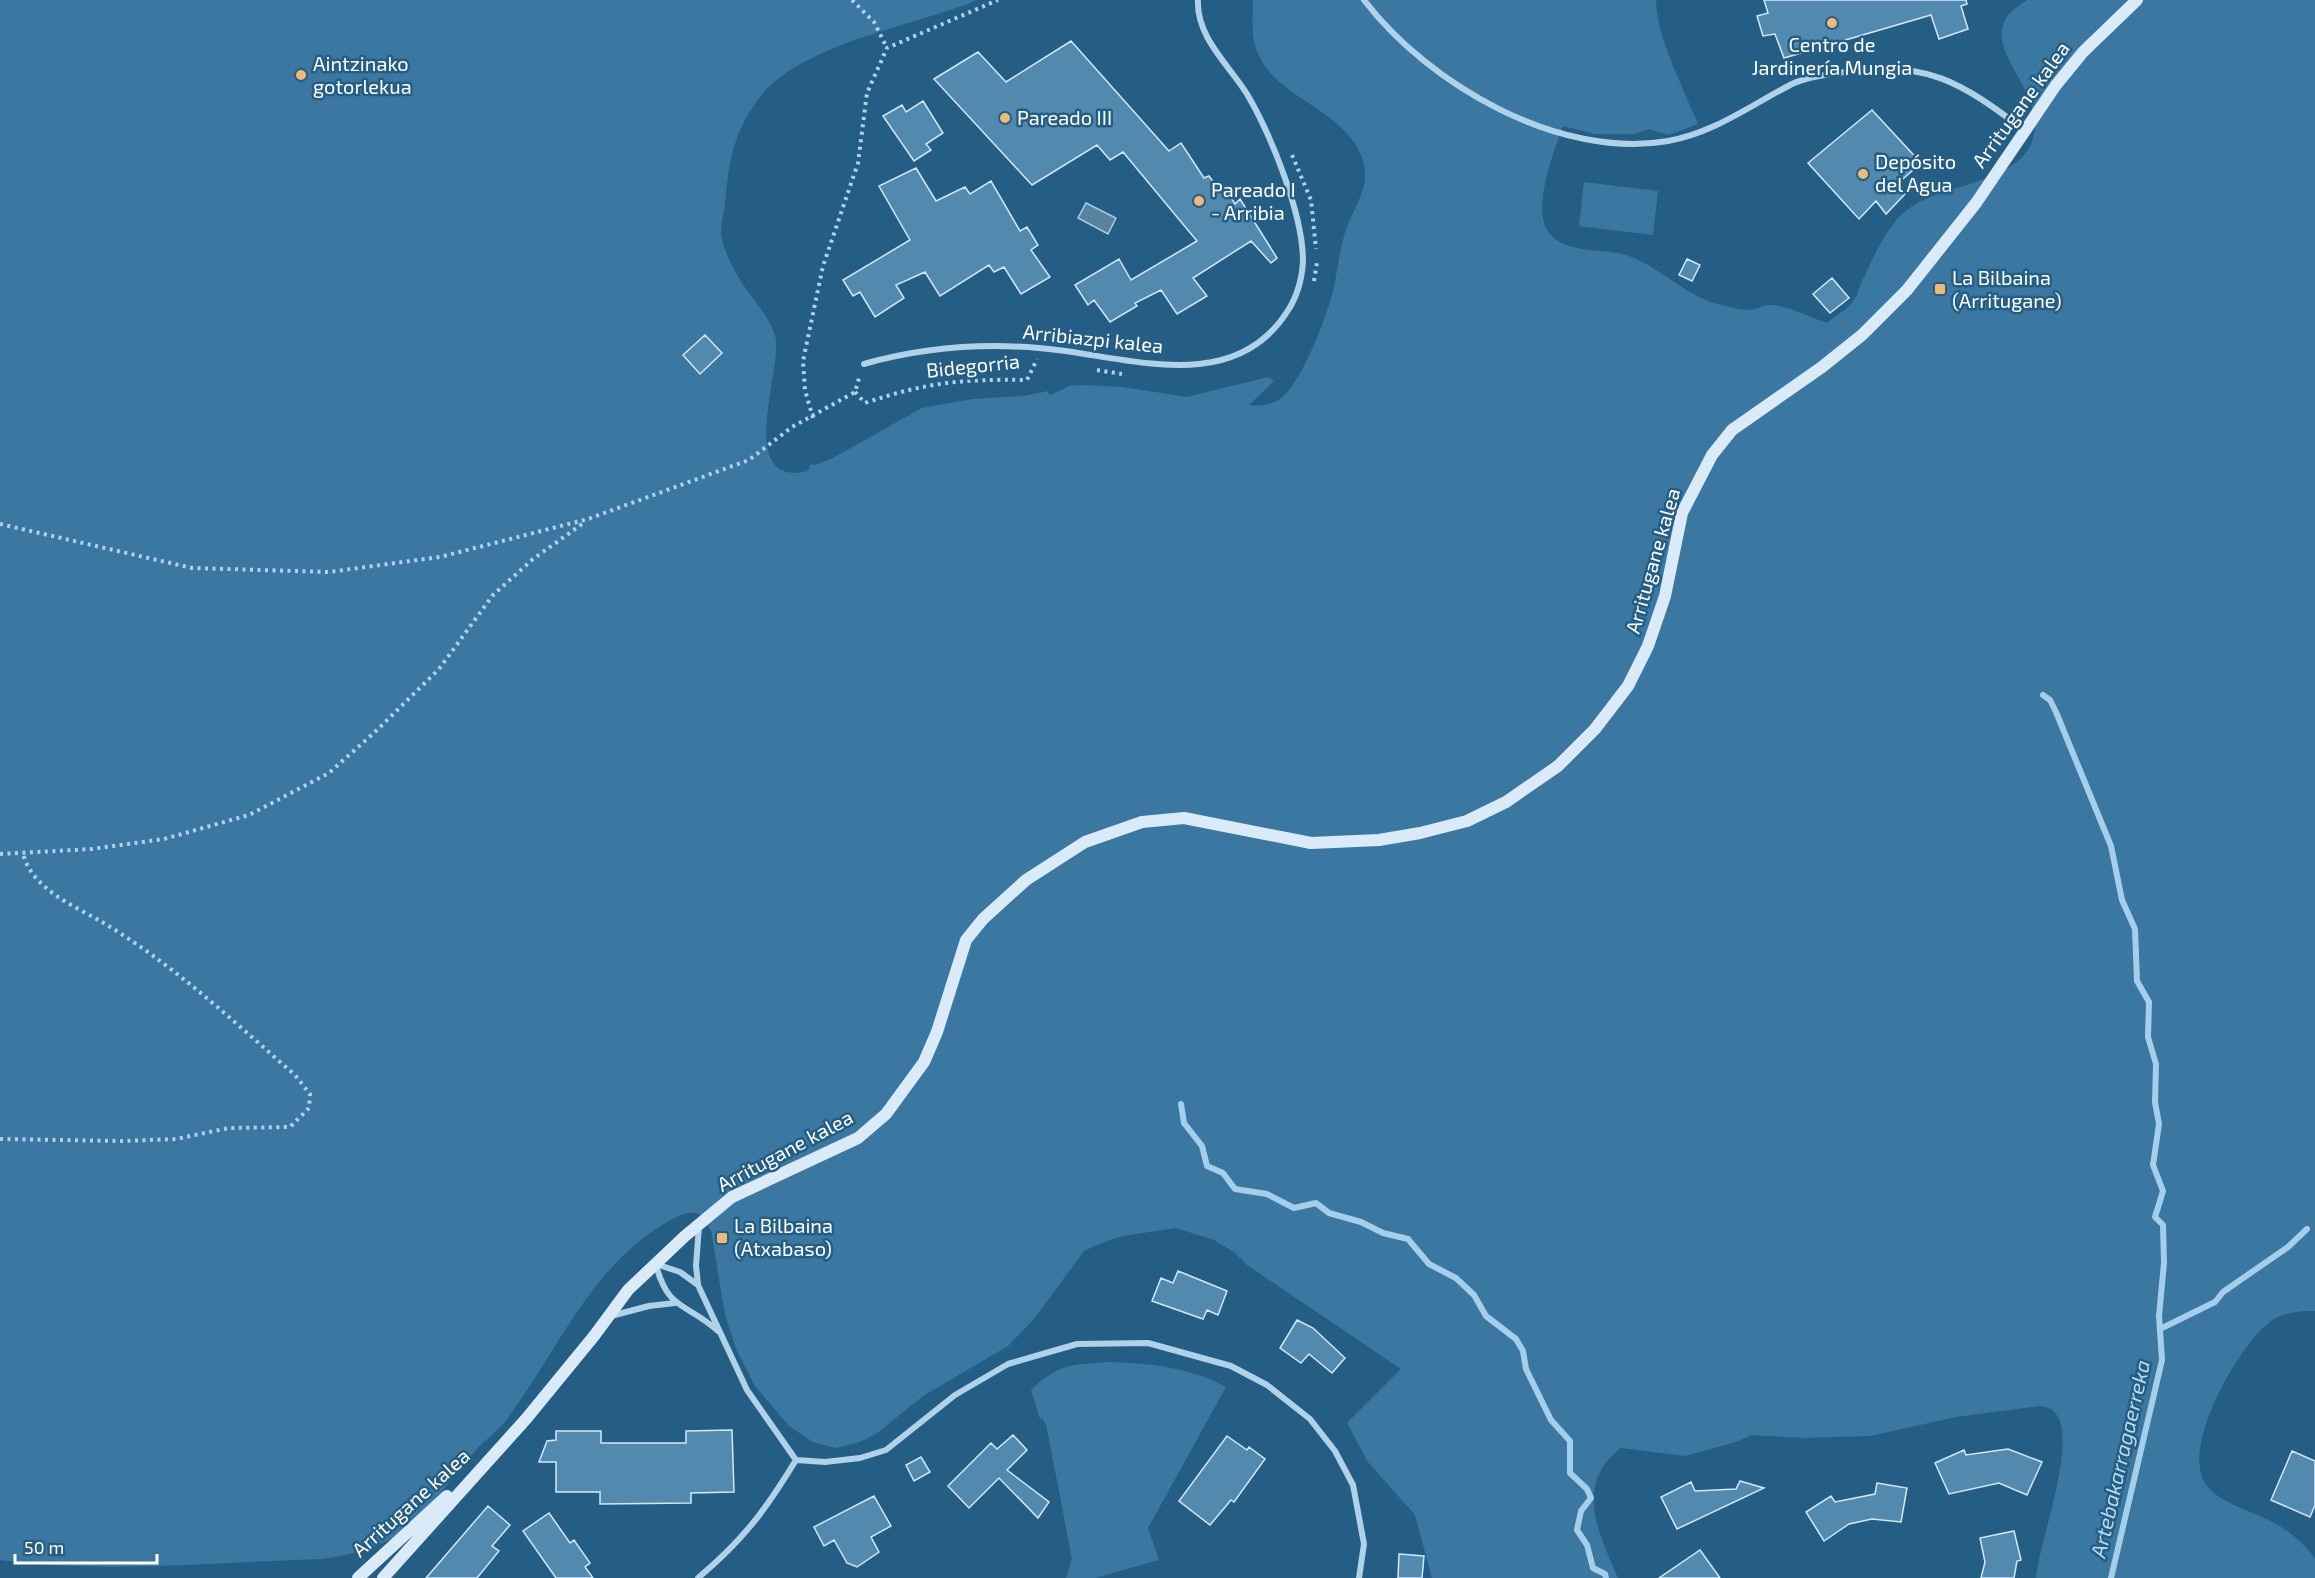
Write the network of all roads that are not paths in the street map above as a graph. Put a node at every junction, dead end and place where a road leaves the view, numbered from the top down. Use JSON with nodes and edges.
{"nodes":[{"id":1,"x":1198,"y":0,"type":"edge"},
{"id":2,"x":1364,"y":0,"type":"edge"},
{"id":3,"x":2137,"y":0,"type":"edge"},
{"id":4,"x":2023,"y":129,"type":"junction"},
{"id":5,"x":864,"y":364,"type":"road end"},
{"id":6,"x":699,"y":1224,"type":"junction"},
{"id":7,"x":655,"y":1263,"type":"junction"},
{"id":8,"x":698,"y":1285,"type":"junction"},
{"id":9,"x":675,"y":1303,"type":"junction"},
{"id":10,"x":608,"y":1316,"type":"junction"},
{"id":11,"x":721,"y":1333,"type":"junction"},
{"id":12,"x":490,"y":1457,"type":"junction"},
{"id":13,"x":796,"y":1461,"type":"junction"},
{"id":14,"x":358,"y":1578,"type":"edge"},
{"id":15,"x":384,"y":1578,"type":"edge"},
{"id":16,"x":698,"y":1578,"type":"edge"},
{"id":17,"x":1359,"y":1578,"type":"edge"}],
"edges":[{"from":1,"to":5,"type":"street","name":"Arribiazpi kalea"},
{"from":2,"to":4,"type":"street"},
{"from":3,"to":4,"type":"street","name":"Arritugane kalea"},
{"from":4,"to":6,"type":"street","name":"Arritugane kalea"},
{"from":6,"to":7,"type":"street","name":"Arritugane kalea"},
{"from":6,"to":8,"type":"street"},
{"from":7,"to":8,"type":"street"},
{"from":7,"to":9,"type":"street"},
{"from":7,"to":10,"type":"street","name":"Arritugane kalea"},
{"from":8,"to":11,"type":"street"},
{"from":9,"to":10,"type":"street"},
{"from":9,"to":11,"type":"street"},
{"from":10,"to":12,"type":"street","name":"Arritugane kalea"},
{"from":11,"to":13,"type":"street"},
{"from":12,"to":14,"type":"street","name":"Arritugane kalea"},
{"from":12,"to":15,"type":"street","name":"Arritugane kalea"},
{"from":13,"to":16,"type":"street"},
{"from":13,"to":17,"type":"street"}]}
